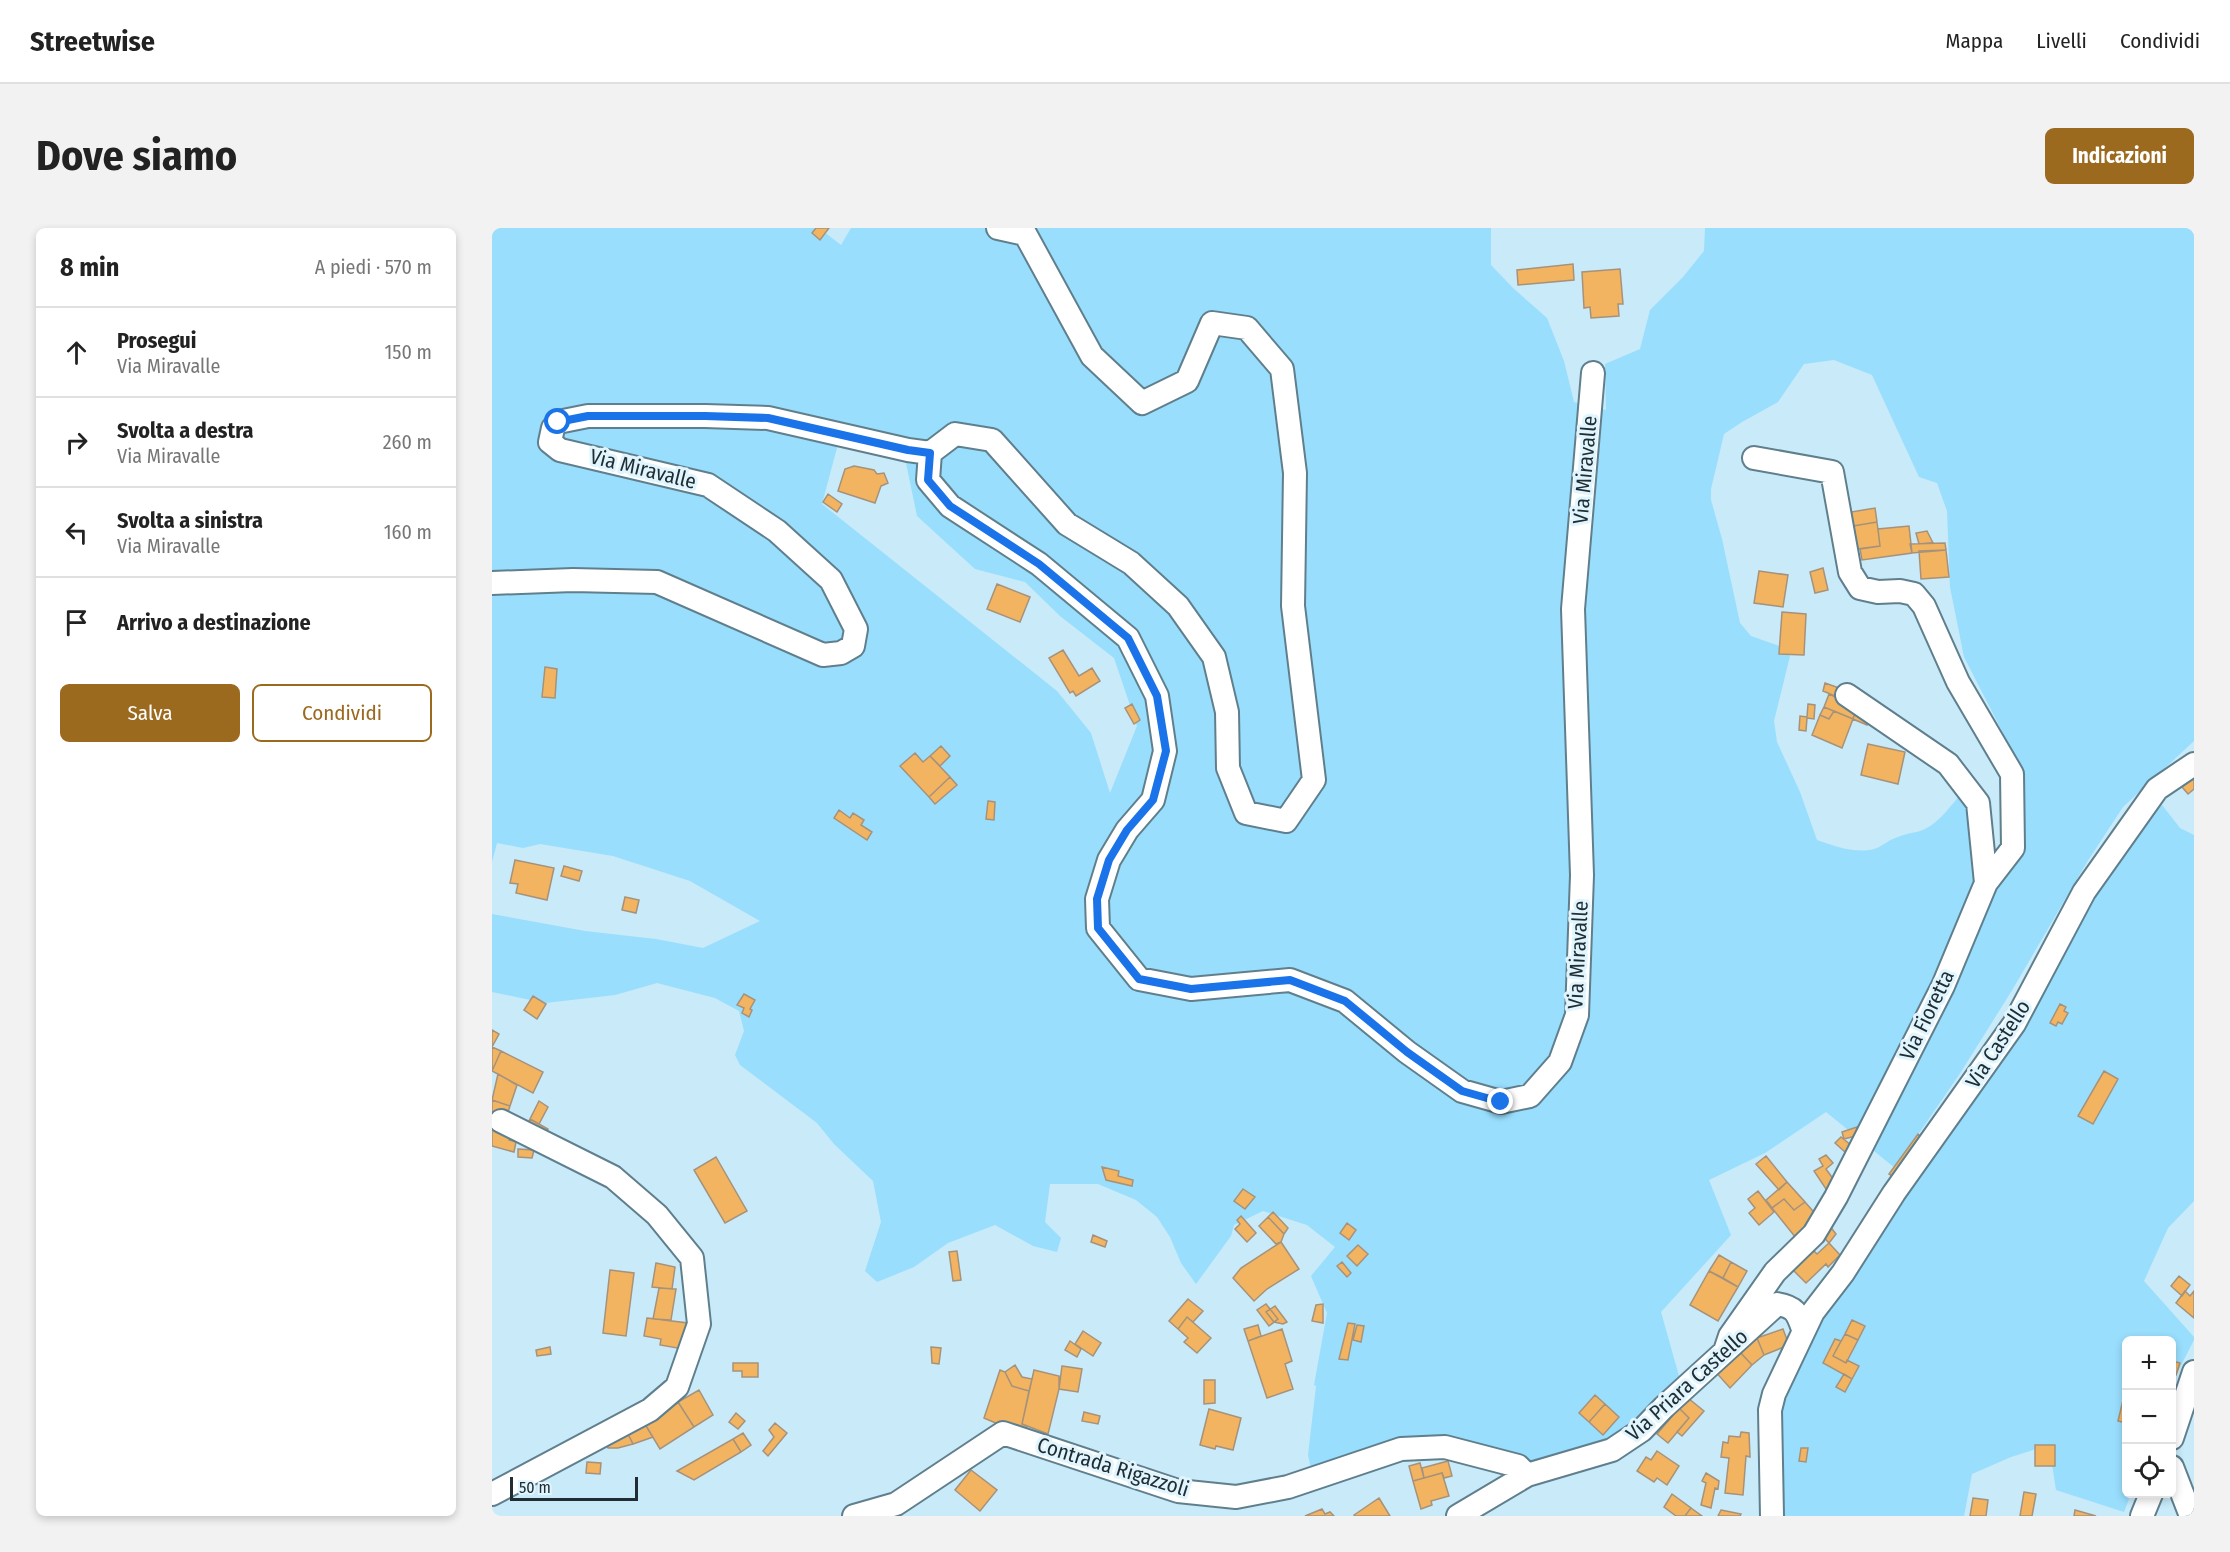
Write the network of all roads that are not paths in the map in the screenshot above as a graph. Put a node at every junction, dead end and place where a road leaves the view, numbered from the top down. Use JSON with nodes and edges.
{"nodes":[{"id":1,"x":998,"y":228,"type":"edge"},
{"id":2,"x":1024,"y":231,"type":"edge"},
{"id":3,"x":1593,"y":373,"type":"dead end"},
{"id":4,"x":930,"y":453,"type":"junction"},
{"id":5,"x":1754,"y":458,"type":"dead end"},
{"id":6,"x":492,"y":583,"type":"edge"},
{"id":7,"x":1847,"y":695,"type":"dead end"},
{"id":8,"x":2194,"y":764,"type":"edge"},
{"id":9,"x":1986,"y":884,"type":"junction"},
{"id":10,"x":501,"y":1121,"type":"dead end"},
{"id":11,"x":1803,"y":1329,"type":"junction"},
{"id":12,"x":1725,"y":1351,"type":"junction"},
{"id":13,"x":2194,"y":1372,"type":"edge"},
{"id":14,"x":2176,"y":1426,"type":"edge"},
{"id":15,"x":1527,"y":1475,"type":"junction"},
{"id":16,"x":2176,"y":1477,"type":"edge"},
{"id":17,"x":492,"y":1494,"type":"edge"},
{"id":18,"x":2149,"y":1498,"type":"edge"},
{"id":19,"x":854,"y":1516,"type":"edge"},
{"id":20,"x":1458,"y":1516,"type":"edge"},
{"id":21,"x":1772,"y":1516,"type":"edge"},
{"id":22,"x":2142,"y":1516,"type":"edge"},
{"id":23,"x":2191,"y":1516,"type":"edge"}],
"edges":[{"from":1,"to":2,"type":"street"},
{"from":2,"to":4,"type":"street"},
{"from":3,"to":4,"type":"street","name":"Via Miravalle"},
{"from":4,"to":6,"type":"street","name":"Via Miravalle"},
{"from":5,"to":9,"type":"street"},
{"from":7,"to":9,"type":"street","name":"Via Fioretta"},
{"from":8,"to":11,"type":"street","name":"Via Castello"},
{"from":9,"to":12,"type":"street","name":"Via Fioretta"},
{"from":10,"to":17,"type":"street"},
{"from":11,"to":12,"type":"street","name":"Via Priara Castello"},
{"from":11,"to":21,"type":"street","name":"Via Castello"},
{"from":12,"to":15,"type":"street","name":"Via Priara Castello"},
{"from":13,"to":14,"type":"street"},
{"from":15,"to":19,"type":"street","name":"Contrada Rigazzoli"},
{"from":15,"to":20,"type":"street","name":"Via Priara Castello"},
{"from":16,"to":23,"type":"street"},
{"from":18,"to":22,"type":"street"}]}
